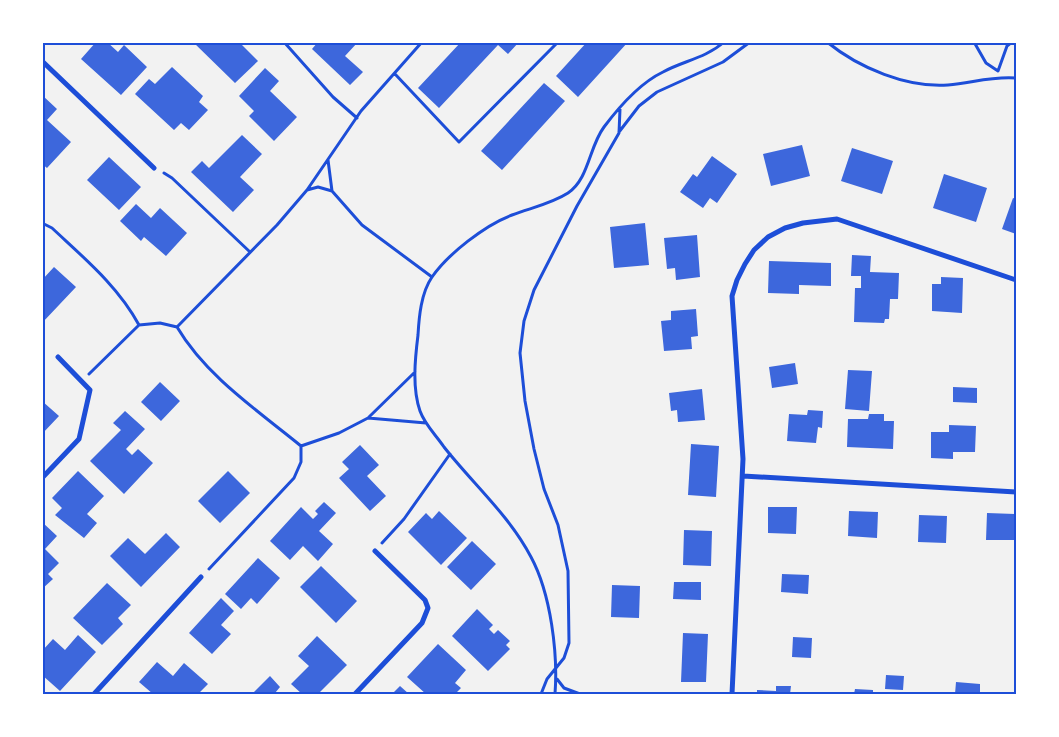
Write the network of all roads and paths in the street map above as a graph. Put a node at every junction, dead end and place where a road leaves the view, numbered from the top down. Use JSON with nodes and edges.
{"nodes":[{"id":1,"x":284,"y":42,"type":"edge"},
{"id":2,"x":422,"y":42,"type":"edge"},
{"id":3,"x":558,"y":42,"type":"edge"},
{"id":4,"x":724,"y":42,"type":"edge"},
{"id":5,"x":827,"y":42,"type":"edge"},
{"id":6,"x":974,"y":42,"type":"edge"},
{"id":7,"x":1012,"y":42,"type":"edge"},
{"id":8,"x":750,"y":43,"type":"edge"},
{"id":9,"x":42,"y":61,"type":"edge"},
{"id":10,"x":394,"y":73,"type":"junction"},
{"id":11,"x":1016,"y":78,"type":"edge"},
{"id":12,"x":620,"y":108,"type":"junction"},
{"id":13,"x":357,"y":118,"type":"junction"},
{"id":14,"x":618,"y":133,"type":"junction"},
{"id":15,"x":328,"y":160,"type":"junction"},
{"id":16,"x":154,"y":168,"type":"dead end"},
{"id":17,"x":172,"y":178,"type":"dead end"},
{"id":18,"x":306,"y":190,"type":"junction"},
{"id":19,"x":332,"y":191,"type":"junction"},
{"id":20,"x":42,"y":223,"type":"edge"},
{"id":21,"x":250,"y":252,"type":"junction"},
{"id":22,"x":432,"y":277,"type":"junction"},
{"id":23,"x":1016,"y":280,"type":"edge"},
{"id":24,"x":139,"y":325,"type":"junction"},
{"id":25,"x":177,"y":327,"type":"junction"},
{"id":26,"x":58,"y":357,"type":"dead end"},
{"id":27,"x":415,"y":372,"type":"junction"},
{"id":28,"x":81,"y":380,"type":"junction"},
{"id":29,"x":368,"y":418,"type":"junction"},
{"id":30,"x":426,"y":423,"type":"junction"},
{"id":31,"x":301,"y":446,"type":"junction"},
{"id":32,"x":450,"y":454,"type":"junction"},
{"id":33,"x":743,"y":476,"type":"junction"},
{"id":34,"x":42,"y":478,"type":"edge"},
{"id":35,"x":1016,"y":492,"type":"edge"},
{"id":36,"x":375,"y":551,"type":"joint"},
{"id":37,"x":201,"y":577,"type":"joint"},
{"id":38,"x":556,"y":668,"type":"junction"},
{"id":39,"x":556,"y":679,"type":"junction"},
{"id":40,"x":94,"y":694,"type":"edge"},
{"id":41,"x":355,"y":694,"type":"edge"},
{"id":42,"x":541,"y":694,"type":"edge"},
{"id":43,"x":555,"y":694,"type":"edge"},
{"id":44,"x":580,"y":694,"type":"edge"},
{"id":45,"x":732,"y":694,"type":"edge"}],
"edges":[{"from":1,"to":13,"type":"path"},
{"from":2,"to":10,"type":"path"},
{"from":3,"to":10,"type":"path"},
{"from":4,"to":12,"type":"path"},
{"from":5,"to":11,"type":"path"},
{"from":6,"to":7,"type":"path"},
{"from":8,"to":14,"type":"path"},
{"from":9,"to":16,"type":"street"},
{"from":10,"to":13,"type":"path"},
{"from":12,"to":14,"type":"path"},
{"from":12,"to":22,"type":"path"},
{"from":13,"to":15,"type":"path"},
{"from":14,"to":38,"type":"path"},
{"from":15,"to":18,"type":"path"},
{"from":15,"to":19,"type":"path"},
{"from":17,"to":21,"type":"path"},
{"from":18,"to":19,"type":"path"},
{"from":18,"to":21,"type":"path"},
{"from":19,"to":22,"type":"path"},
{"from":20,"to":24,"type":"path"},
{"from":21,"to":25,"type":"path"},
{"from":22,"to":27,"type":"path"},
{"from":23,"to":33,"type":"street"},
{"from":24,"to":25,"type":"path"},
{"from":24,"to":28,"type":"path"},
{"from":25,"to":31,"type":"path"},
{"from":26,"to":28,"type":"street"},
{"from":27,"to":29,"type":"path"},
{"from":27,"to":30,"type":"path"},
{"from":28,"to":34,"type":"street"},
{"from":29,"to":30,"type":"path"},
{"from":29,"to":31,"type":"path"},
{"from":30,"to":32,"type":"path"},
{"from":31,"to":37,"type":"path"},
{"from":32,"to":36,"type":"path"},
{"from":32,"to":38,"type":"path"},
{"from":33,"to":35,"type":"street"},
{"from":33,"to":45,"type":"street"},
{"from":36,"to":41,"type":"street"},
{"from":37,"to":40,"type":"street"},
{"from":38,"to":39,"type":"path"},
{"from":38,"to":42,"type":"path"},
{"from":39,"to":43,"type":"path"},
{"from":39,"to":44,"type":"path"}]}
